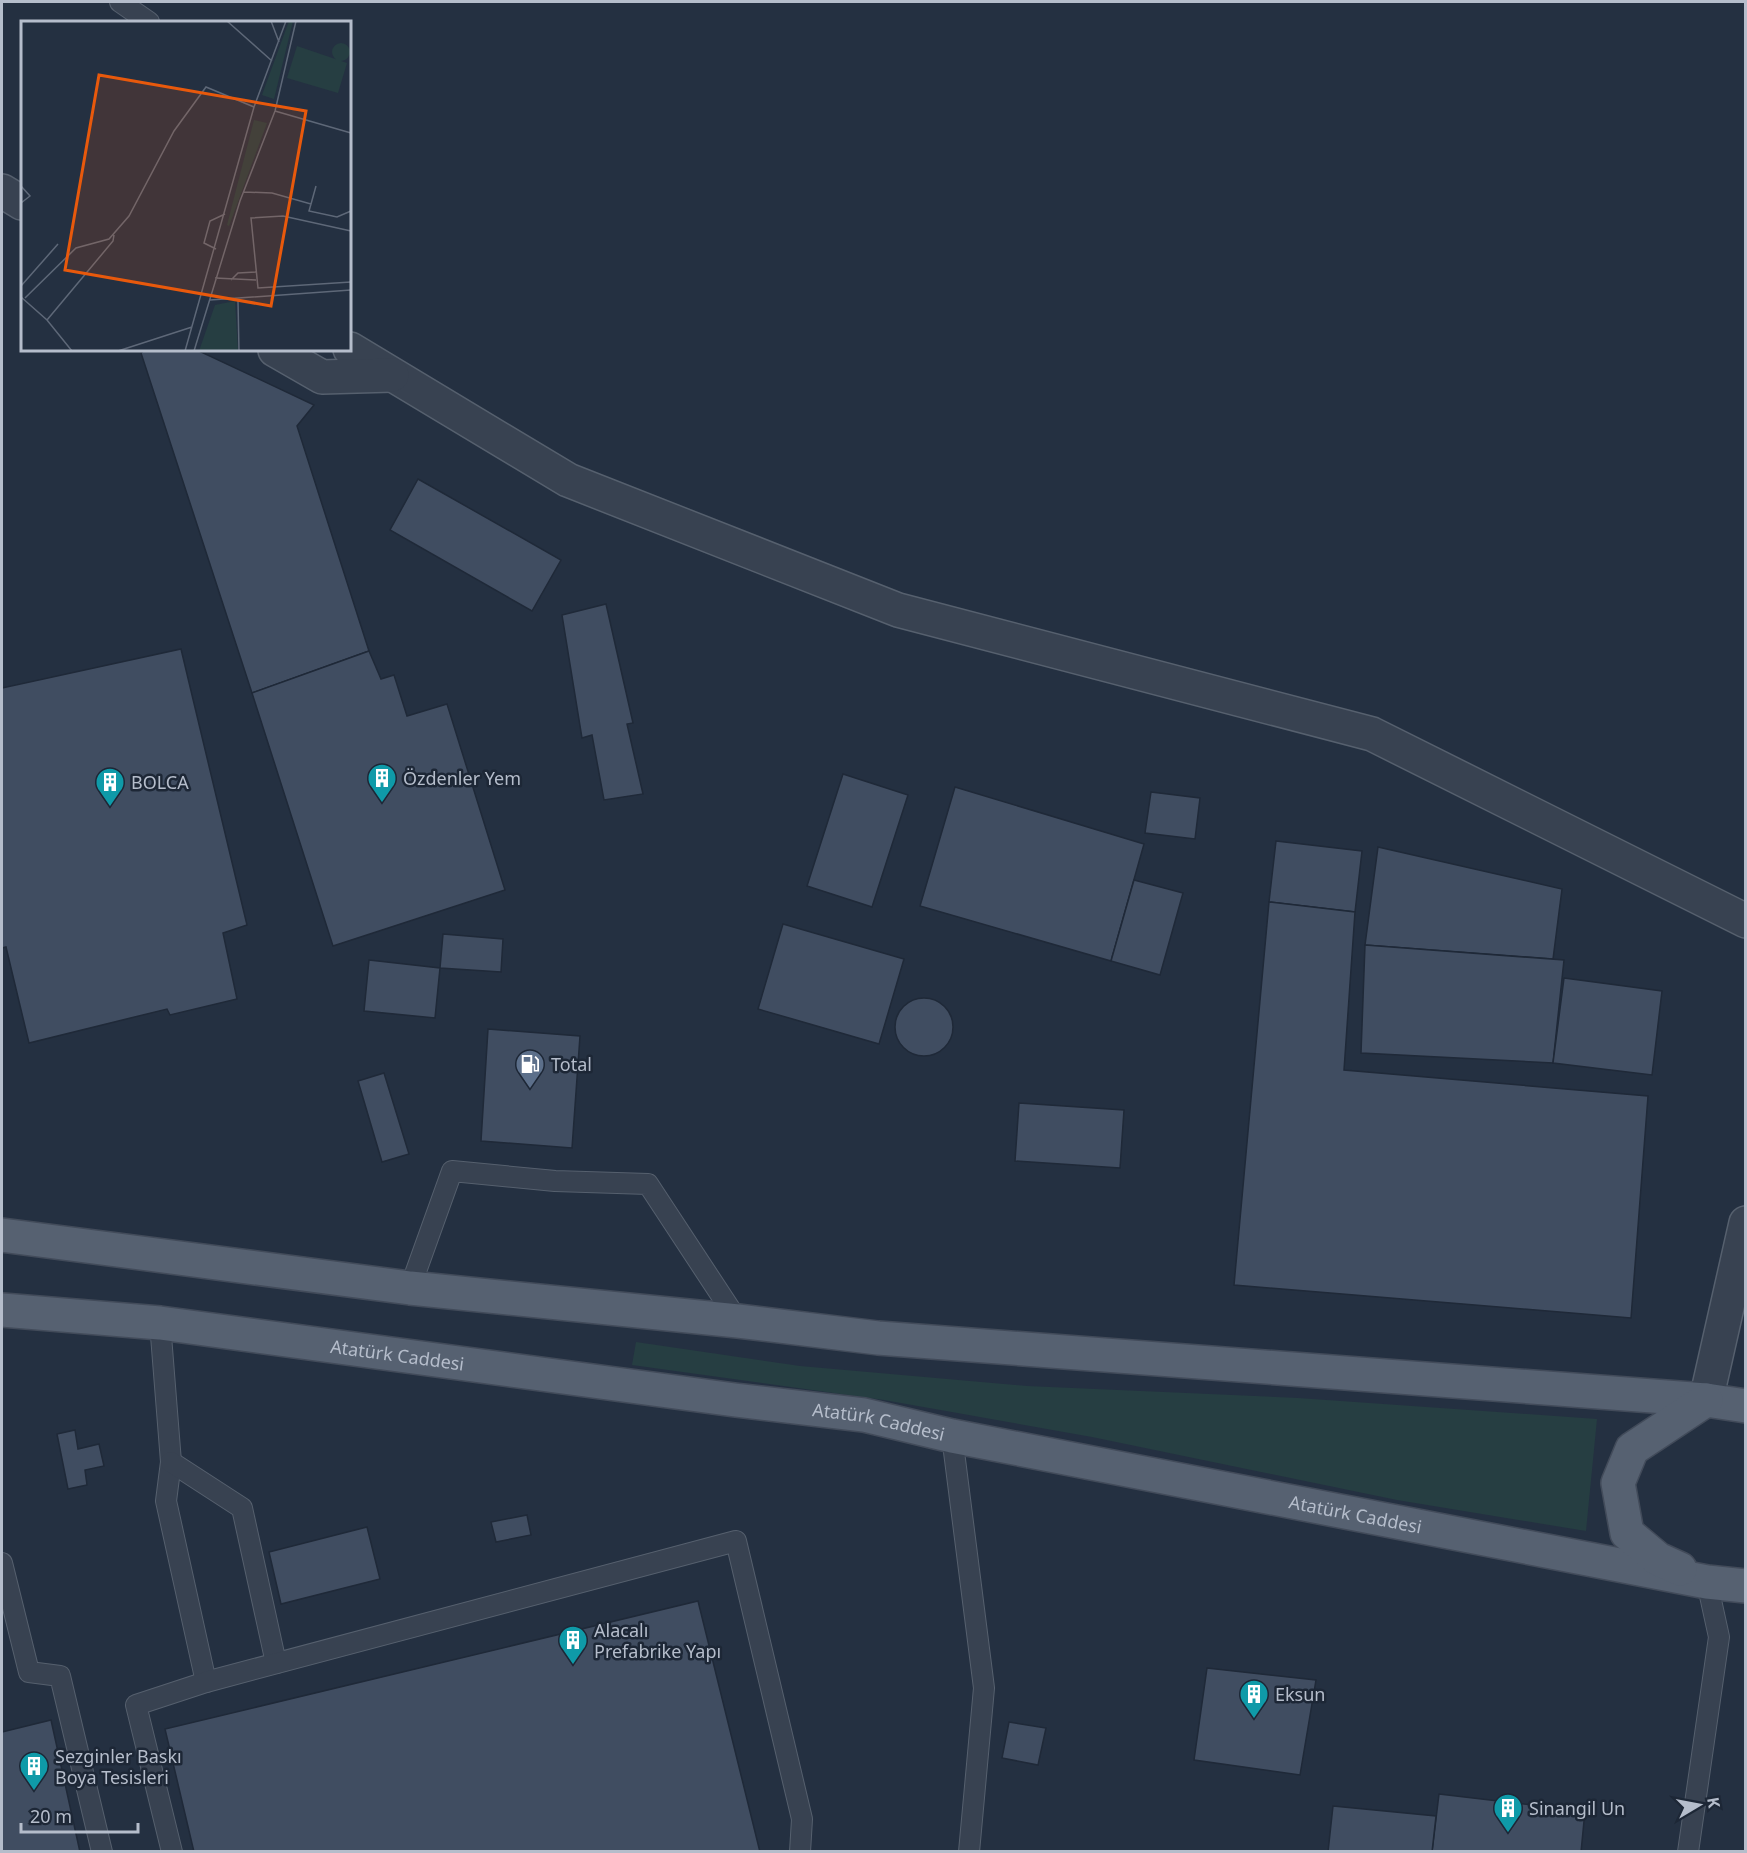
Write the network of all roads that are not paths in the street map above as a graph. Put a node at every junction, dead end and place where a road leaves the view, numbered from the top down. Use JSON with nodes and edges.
{"nodes":[{"id":1,"x":120,"y":2,"type":"edge"},
{"id":2,"x":148,"y":21,"type":"edge"},
{"id":3,"x":2,"y":191,"type":"edge"},
{"id":4,"x":21,"y":202,"type":"edge"},
{"id":5,"x":277,"y":351,"type":"edge"},
{"id":6,"x":351,"y":351,"type":"edge"},
{"id":7,"x":392,"y":375,"type":"junction"},
{"id":8,"x":1746,"y":921,"type":"edge"},
{"id":9,"x":1746,"y":1223,"type":"edge"},
{"id":10,"x":2,"y":1235,"type":"edge"},
{"id":11,"x":410,"y":1288,"type":"junction"},
{"id":12,"x":2,"y":1310,"type":"edge"},
{"id":13,"x":738,"y":1321,"type":"junction"},
{"id":14,"x":160,"y":1323,"type":"junction"},
{"id":15,"x":1706,"y":1400,"type":"junction"},
{"id":16,"x":1746,"y":1406,"type":"edge"},
{"id":17,"x":1746,"y":1424,"type":"edge"},
{"id":18,"x":952,"y":1436,"type":"junction"},
{"id":19,"x":171,"y":1461,"type":"junction"},
{"id":20,"x":2,"y":1563,"type":"edge"},
{"id":21,"x":1746,"y":1563,"type":"edge"},
{"id":22,"x":1707,"y":1582,"type":"junction"},
{"id":23,"x":1746,"y":1586,"type":"edge"},
{"id":24,"x":276,"y":1663,"type":"junction"},
{"id":25,"x":206,"y":1682,"type":"junction"},
{"id":26,"x":102,"y":1851,"type":"edge"},
{"id":27,"x":172,"y":1851,"type":"edge"},
{"id":28,"x":801,"y":1851,"type":"edge"},
{"id":29,"x":969,"y":1851,"type":"edge"},
{"id":30,"x":1688,"y":1851,"type":"edge"}],
"edges":[{"from":1,"to":2,"type":"lane"},
{"from":3,"to":4,"type":"street"},
{"from":5,"to":7,"type":"street"},
{"from":6,"to":7,"type":"street"},
{"from":7,"to":8,"type":"street"},
{"from":9,"to":15,"type":"street"},
{"from":10,"to":11,"type":"main road"},
{"from":11,"to":13,"type":"main road"},
{"from":11,"to":13,"type":"lane"},
{"from":12,"to":14,"type":"main road","name":"Atatürk Caddesi"},
{"from":13,"to":15,"type":"main road"},
{"from":14,"to":18,"type":"main road","name":"Atatürk Caddesi"},
{"from":14,"to":19,"type":"lane"},
{"from":15,"to":16,"type":"main road"},
{"from":15,"to":17,"type":"main road"},
{"from":15,"to":22,"type":"main road"},
{"from":18,"to":22,"type":"main road","name":"Atatürk Caddesi"},
{"from":18,"to":29,"type":"lane"},
{"from":19,"to":24,"type":"lane"},
{"from":19,"to":25,"type":"lane"},
{"from":20,"to":26,"type":"lane"},
{"from":21,"to":22,"type":"main road"},
{"from":22,"to":23,"type":"main road","name":"Atatürk Caddesi"},
{"from":22,"to":30,"type":"lane"},
{"from":24,"to":25,"type":"lane"},
{"from":24,"to":28,"type":"lane"},
{"from":25,"to":27,"type":"lane"}]}
